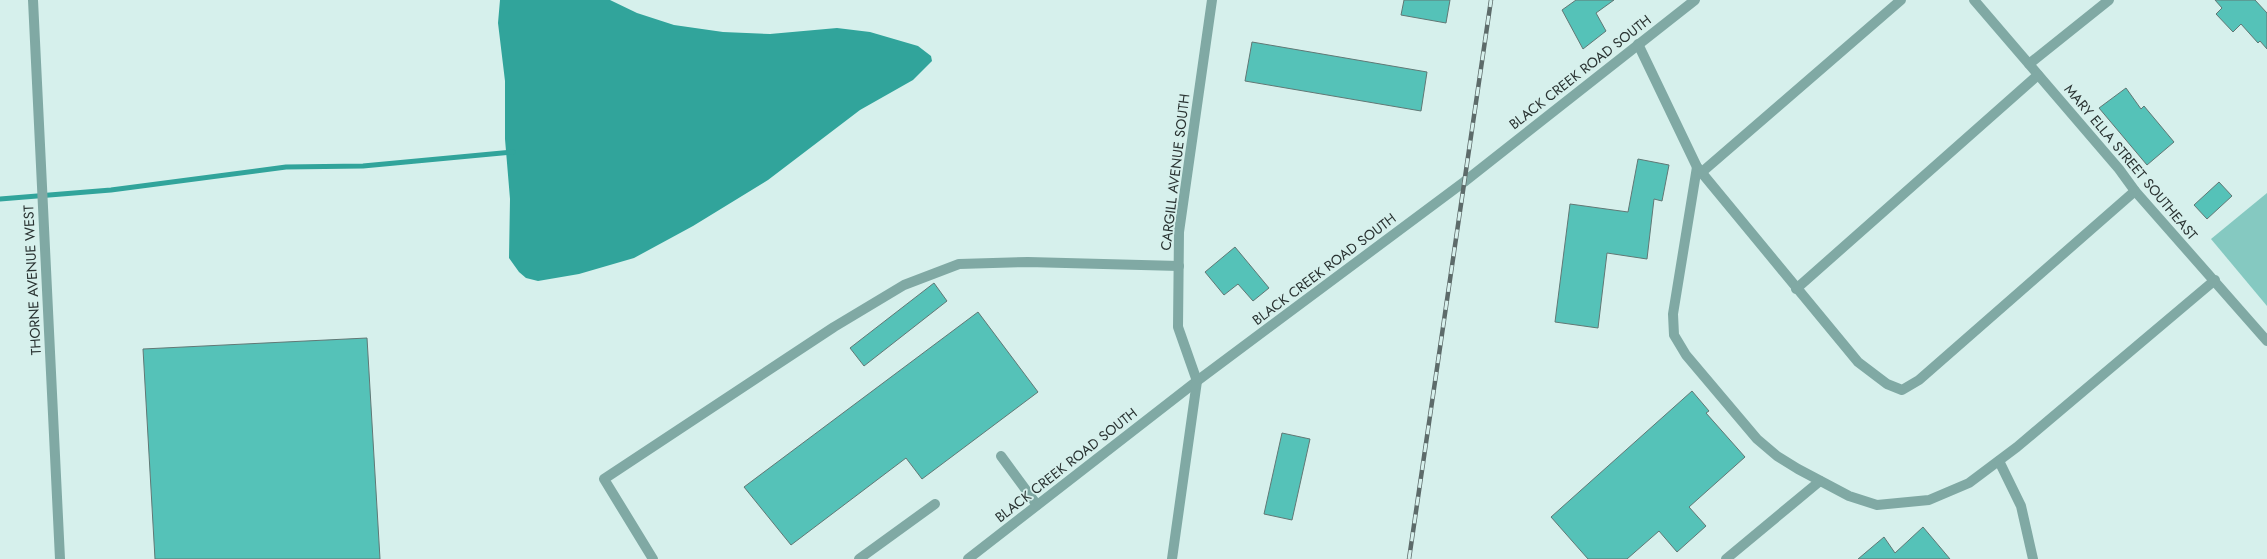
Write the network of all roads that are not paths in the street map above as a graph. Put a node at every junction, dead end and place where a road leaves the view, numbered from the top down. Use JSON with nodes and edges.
{"nodes":[{"id":1,"x":33,"y":0,"type":"edge"},
{"id":2,"x":1212,"y":0,"type":"edge"},
{"id":3,"x":1695,"y":0,"type":"edge"},
{"id":4,"x":1901,"y":0,"type":"edge"},
{"id":5,"x":1974,"y":0,"type":"edge"},
{"id":6,"x":2109,"y":0,"type":"edge"},
{"id":7,"x":1638,"y":44,"type":"junction"},
{"id":8,"x":2029,"y":64,"type":"junction"},
{"id":9,"x":2038,"y":75,"type":"junction"},
{"id":10,"x":1700,"y":170,"type":"junction"},
{"id":11,"x":2135,"y":191,"type":"junction"},
{"id":12,"x":1179,"y":266,"type":"junction"},
{"id":13,"x":2215,"y":280,"type":"junction"},
{"id":14,"x":1796,"y":289,"type":"junction"},
{"id":15,"x":2267,"y":341,"type":"edge"},
{"id":16,"x":1197,"y":381,"type":"junction"},
{"id":17,"x":1001,"y":456,"type":"dead end"},
{"id":18,"x":1999,"y":461,"type":"junction"},
{"id":19,"x":1820,"y":481,"type":"junction"},
{"id":20,"x":934,"y":504,"type":"dead end"},
{"id":21,"x":1037,"y":505,"type":"junction"},
{"id":22,"x":60,"y":559,"type":"edge"},
{"id":23,"x":653,"y":559,"type":"edge"},
{"id":24,"x":858,"y":559,"type":"edge"},
{"id":25,"x":968,"y":559,"type":"edge"},
{"id":26,"x":1172,"y":559,"type":"edge"},
{"id":27,"x":1726,"y":559,"type":"edge"},
{"id":28,"x":2033,"y":559,"type":"edge"}],
"edges":[{"from":1,"to":22,"type":"street","name":"THORNE AVENUE WEST"},
{"from":2,"to":12,"type":"street","name":"CARGILL AVENUE SOUTH"},
{"from":3,"to":7,"type":"street","name":"BLACK CREEK ROAD SOUTH"},
{"from":4,"to":10,"type":"street"},
{"from":5,"to":8,"type":"street","name":"MARY ELLA STREET SOUTHEAST"},
{"from":6,"to":8,"type":"street"},
{"from":7,"to":10,"type":"street"},
{"from":7,"to":16,"type":"street","name":"BLACK CREEK ROAD SOUTH"},
{"from":8,"to":9,"type":"street","name":"MARY ELLA STREET SOUTHEAST"},
{"from":9,"to":11,"type":"street","name":"MARY ELLA STREET SOUTHEAST"},
{"from":9,"to":14,"type":"street"},
{"from":10,"to":14,"type":"street"},
{"from":10,"to":19,"type":"street"},
{"from":11,"to":13,"type":"street","name":"MARY ELLA STREET SOUTHEAST"},
{"from":11,"to":14,"type":"street"},
{"from":12,"to":16,"type":"street","name":"CARGILL AVENUE SOUTH"},
{"from":12,"to":23,"type":"street"},
{"from":13,"to":15,"type":"street","name":"MARY ELLA STREET SOUTHEAST"},
{"from":13,"to":18,"type":"street"},
{"from":16,"to":21,"type":"street","name":"BLACK CREEK ROAD SOUTH"},
{"from":16,"to":26,"type":"street","name":"CARGILL AVENUE SOUTH"},
{"from":17,"to":21,"type":"street"},
{"from":18,"to":19,"type":"street"},
{"from":18,"to":28,"type":"street"},
{"from":19,"to":27,"type":"street"},
{"from":20,"to":24,"type":"street"},
{"from":21,"to":25,"type":"street","name":"BLACK CREEK ROAD SOUTH"}]}
